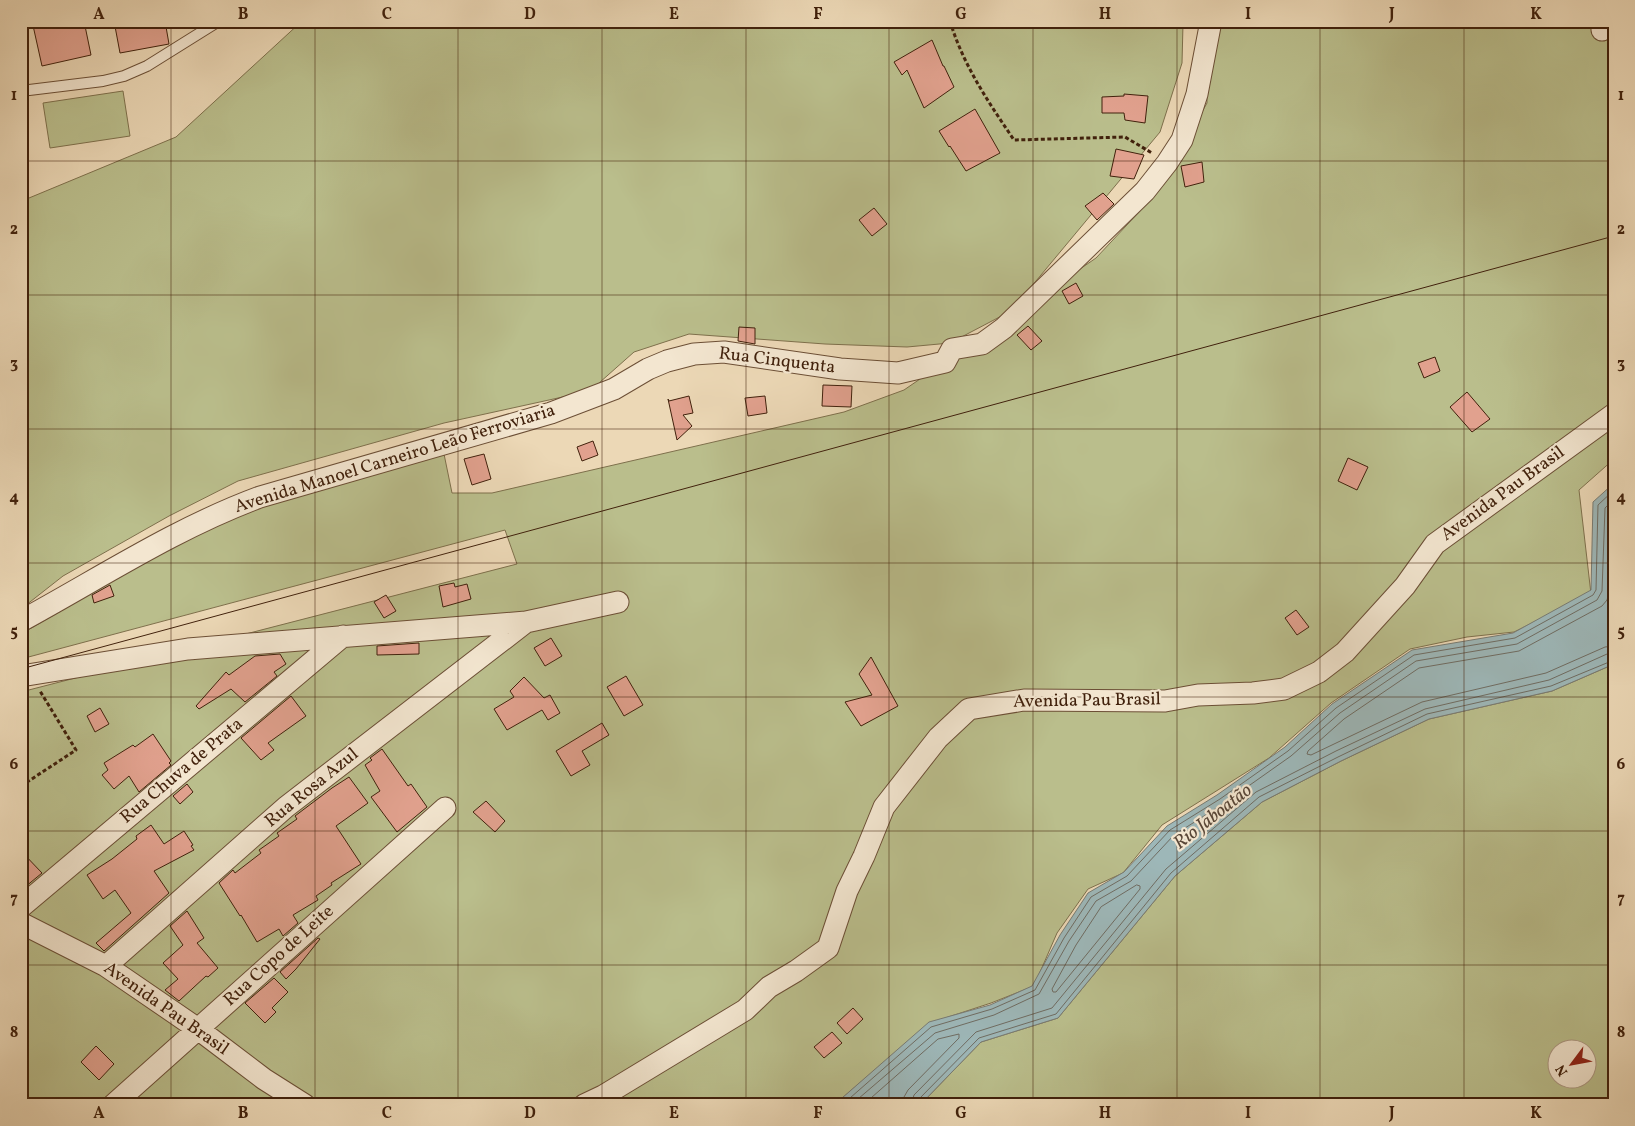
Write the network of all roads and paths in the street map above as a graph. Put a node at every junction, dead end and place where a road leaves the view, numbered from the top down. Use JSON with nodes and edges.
{"nodes":[{"id":1,"x":218,"y":21,"type":"edge"},
{"id":2,"x":950,"y":21,"type":"edge"},
{"id":3,"x":1211,"y":21,"type":"edge"},
{"id":4,"x":22,"y":89,"type":"edge"},
{"id":5,"x":1167,"y":163,"type":"junction"},
{"id":6,"x":614,"y":389,"type":"joint"},
{"id":7,"x":1614,"y":414,"type":"edge"},
{"id":8,"x":618,"y":602,"type":"dead end"},
{"id":9,"x":21,"y":621,"type":"edge"},
{"id":10,"x":526,"y":622,"type":"junction"},
{"id":11,"x":343,"y":636,"type":"junction"},
{"id":12,"x":25,"y":674,"type":"edge"},
{"id":13,"x":21,"y":786,"type":"edge"},
{"id":14,"x":445,"y":808,"type":"dead end"},
{"id":15,"x":21,"y":907,"type":"edge"},
{"id":16,"x":21,"y":923,"type":"edge"},
{"id":17,"x":106,"y":966,"type":"junction"},
{"id":18,"x":198,"y":1029,"type":"junction"},
{"id":19,"x":113,"y":1105,"type":"edge"},
{"id":20,"x":305,"y":1105,"type":"edge"},
{"id":21,"x":584,"y":1105,"type":"edge"}],
"edges":[{"from":1,"to":4,"type":"lane"},
{"from":2,"to":5,"type":"path"},
{"from":3,"to":5,"type":"street"},
{"from":5,"to":6,"type":"street","name":"Rua Cinquenta"},
{"from":6,"to":9,"type":"street","name":"Avenida Manoel Carneiro Leão Ferroviaria"},
{"from":7,"to":21,"type":"street","name":"Avenida Pau Brasil"},
{"from":8,"to":10,"type":"street"},
{"from":10,"to":11,"type":"street"},
{"from":10,"to":17,"type":"street","name":"Rua Rosa Azul"},
{"from":11,"to":12,"type":"street"},
{"from":11,"to":15,"type":"street","name":"Rua Chuva de Prata"},
{"from":12,"to":13,"type":"path"},
{"from":14,"to":18,"type":"street","name":"Rua Copo de Leite"},
{"from":16,"to":17,"type":"street","name":"Avenida Pau Brasil"},
{"from":17,"to":18,"type":"street","name":"Avenida Pau Brasil"},
{"from":18,"to":19,"type":"street","name":"Rua Copo de Leite"},
{"from":18,"to":20,"type":"street","name":"Avenida Pau Brasil"}]}
